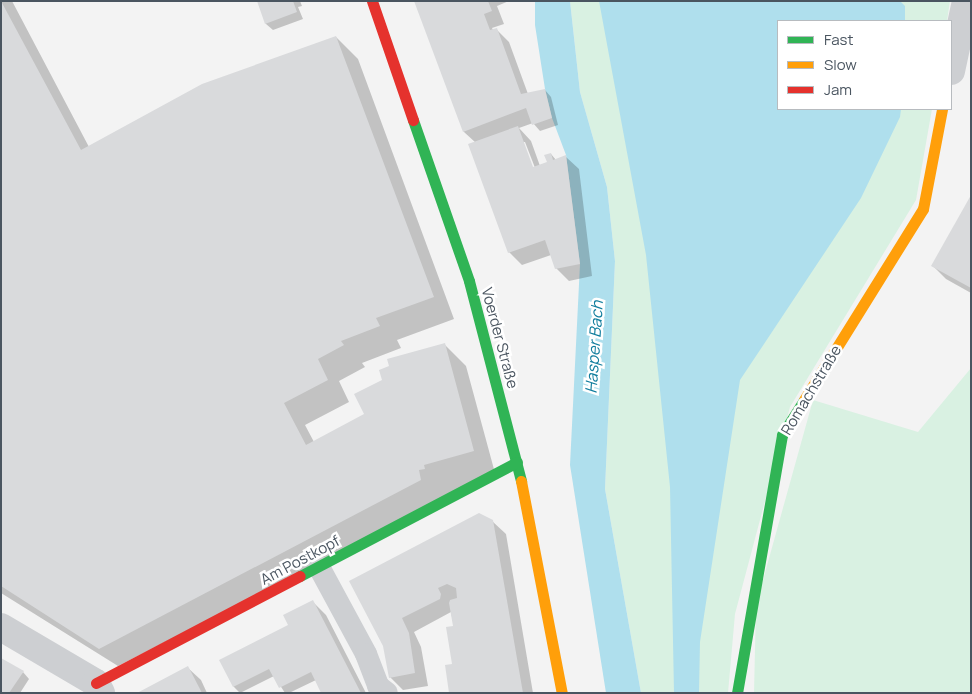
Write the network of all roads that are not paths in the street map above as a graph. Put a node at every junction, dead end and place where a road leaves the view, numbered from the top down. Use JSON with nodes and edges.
{"nodes":[{"id":1,"x":372,"y":1,"type":"edge"},
{"id":2,"x":966,"y":1,"type":"edge"},
{"id":3,"x":952,"y":67,"type":"edge"},
{"id":4,"x":942,"y":110,"type":"edge"},
{"id":5,"x":517,"y":462,"type":"junction"},
{"id":6,"x":319,"y":567,"type":"junction"},
{"id":7,"x":1,"y":627,"type":"edge"},
{"id":8,"x":99,"y":688,"type":"edge"},
{"id":9,"x":387,"y":693,"type":"edge"},
{"id":10,"x":562,"y":693,"type":"edge"},
{"id":11,"x":737,"y":693,"type":"edge"}],
"edges":[{"from":1,"to":5,"type":"street","name":"Voerder Straße"},
{"from":2,"to":3,"type":"street"},
{"from":4,"to":11,"type":"street","name":"Romachstraße"},
{"from":5,"to":6,"type":"street","name":"Am Postkopf"},
{"from":5,"to":10,"type":"street","name":"Voerder Straße"},
{"from":6,"to":8,"type":"street","name":"Am Postkopf"},
{"from":6,"to":9,"type":"lane"},
{"from":7,"to":8,"type":"street"}]}
